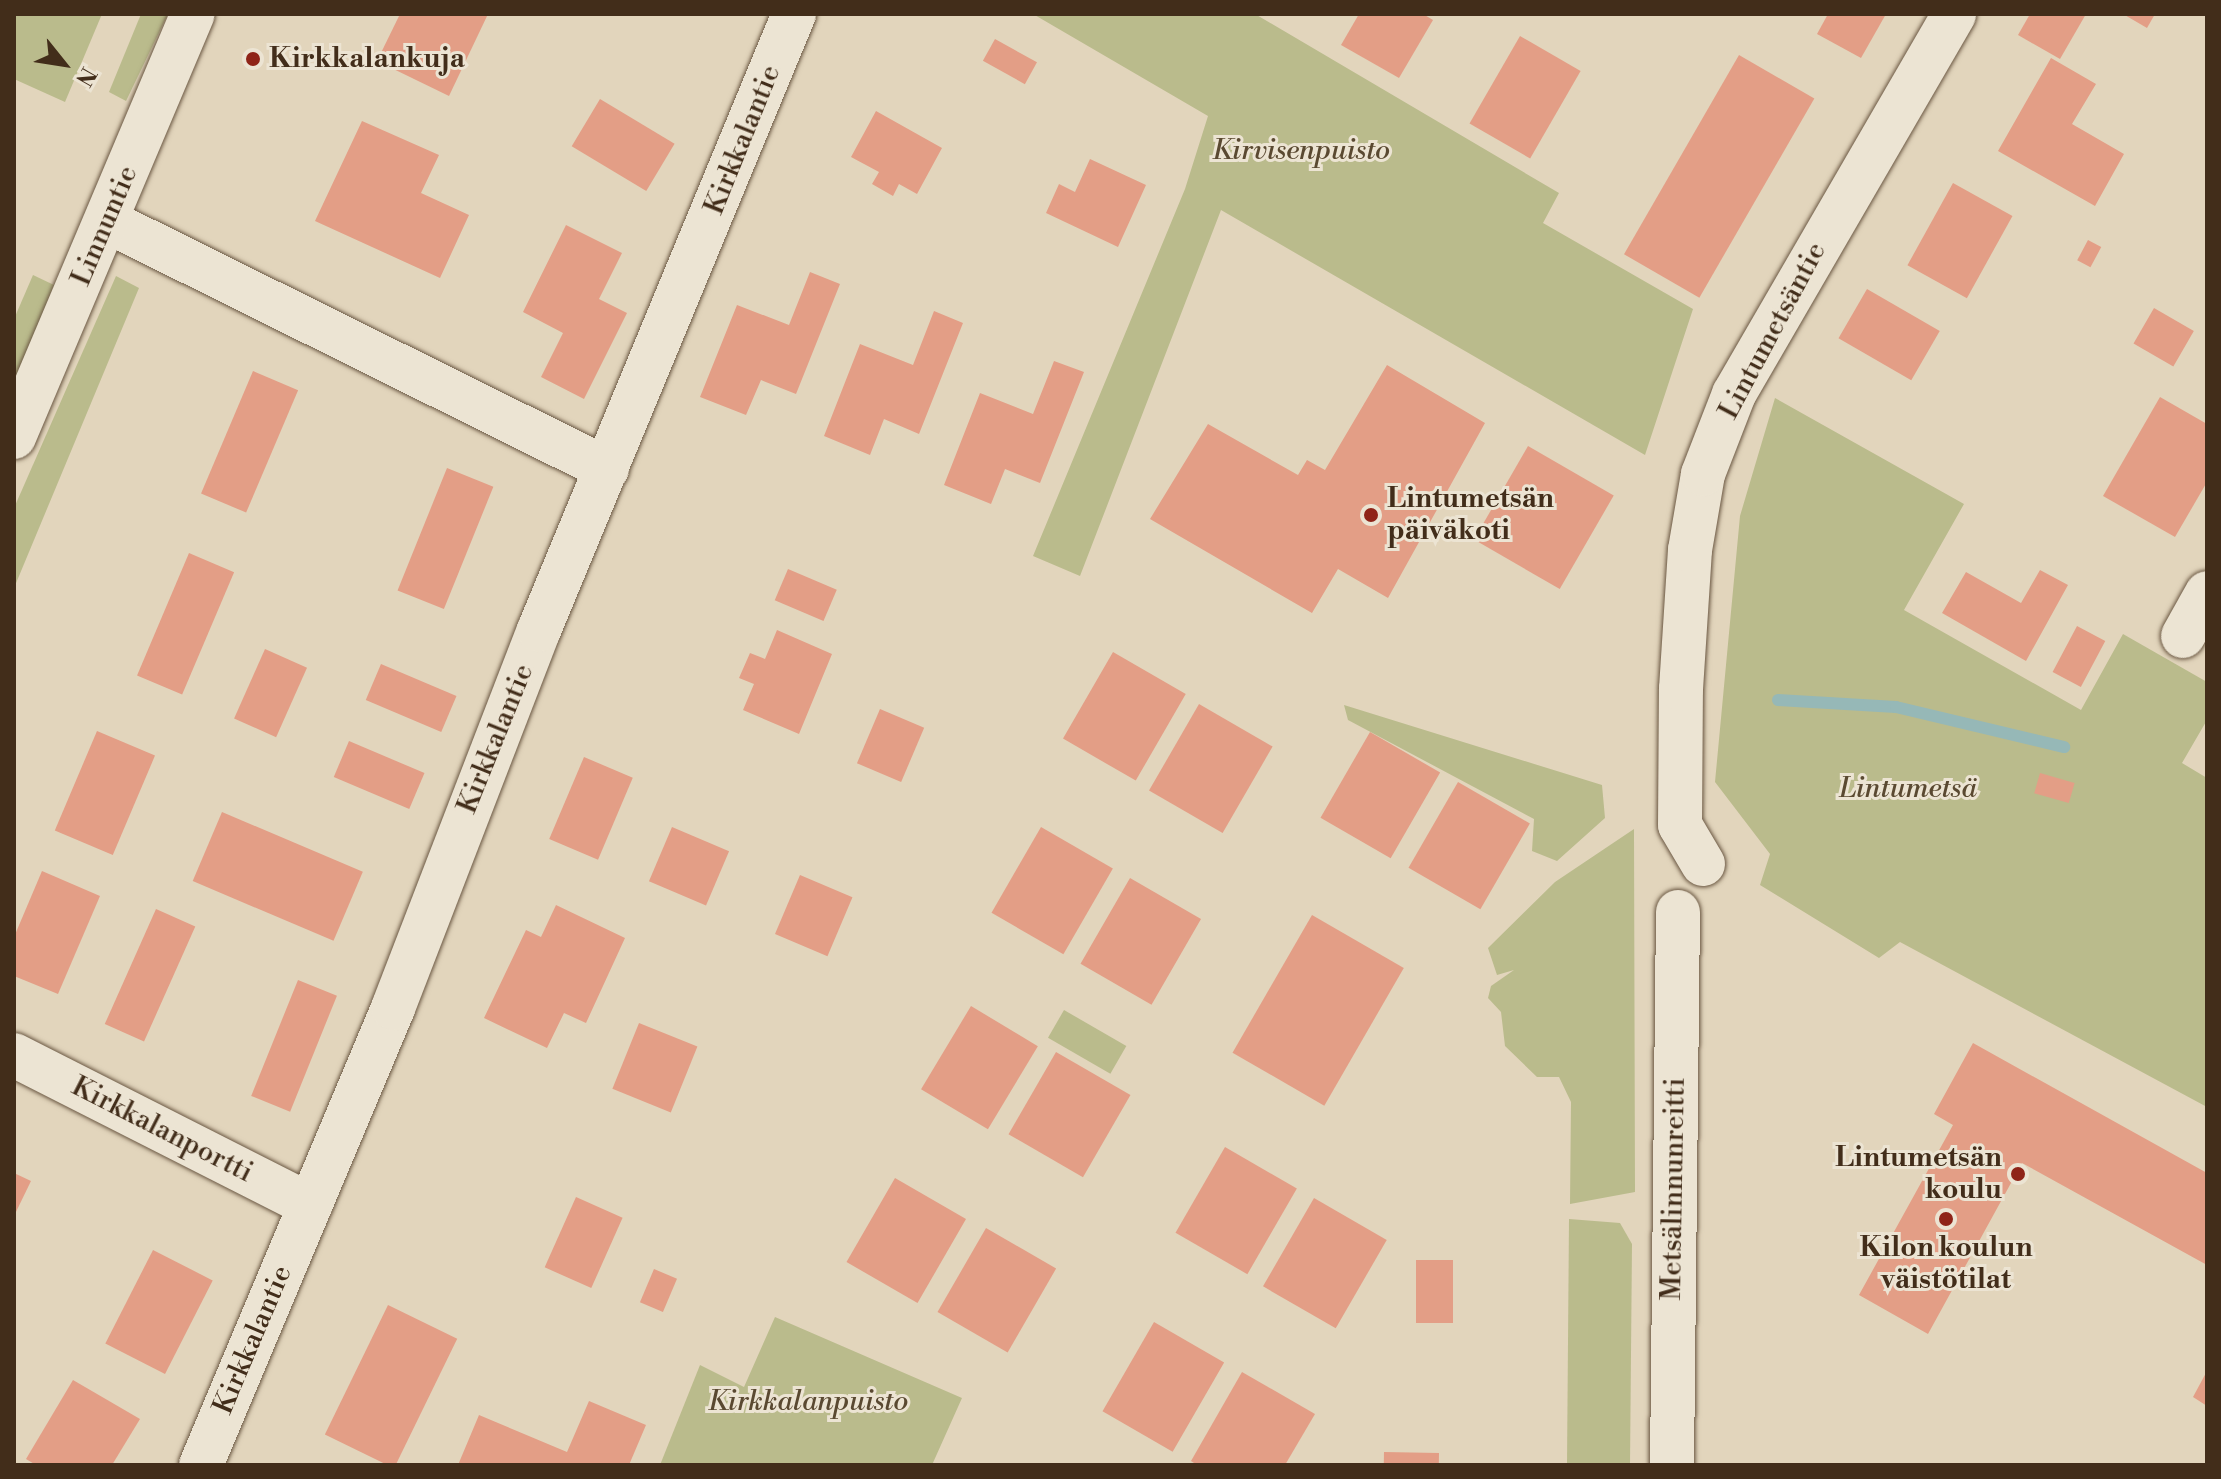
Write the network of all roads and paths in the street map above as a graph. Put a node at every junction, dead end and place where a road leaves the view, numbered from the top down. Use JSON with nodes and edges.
{"nodes":[{"id":1,"x":193,"y":14,"type":"edge"},
{"id":2,"x":794,"y":14,"type":"edge"},
{"id":3,"x":1954,"y":14,"type":"edge"},
{"id":4,"x":107,"y":221,"type":"junction"},
{"id":5,"x":14,"y":437,"type":"edge"},
{"id":6,"x":607,"y":469,"type":"junction"},
{"id":7,"x":2207,"y":593,"type":"edge"},
{"id":8,"x":2183,"y":636,"type":"dead end"},
{"id":9,"x":1703,"y":864,"type":"dead end"},
{"id":10,"x":1678,"y":912,"type":"dead end"},
{"id":11,"x":14,"y":1055,"type":"edge"},
{"id":12,"x":310,"y":1205,"type":"junction"},
{"id":13,"x":201,"y":1465,"type":"edge"},
{"id":14,"x":1672,"y":1465,"type":"edge"}],
"edges":[{"from":1,"to":4,"type":"street","name":"Linnuntie"},
{"from":2,"to":6,"type":"street","name":"Kirkkalantie"},
{"from":3,"to":9,"type":"street","name":"Lintumetsäntie"},
{"from":4,"to":5,"type":"street","name":"Linnuntie"},
{"from":4,"to":6,"type":"street"},
{"from":6,"to":12,"type":"street","name":"Kirkkalantie"},
{"from":7,"to":8,"type":"street"},
{"from":10,"to":14,"type":"street","name":"Metsälinnunreitti"},
{"from":11,"to":12,"type":"street","name":"Kirkkalanportti"},
{"from":12,"to":13,"type":"street","name":"Kirkkalantie"}]}
